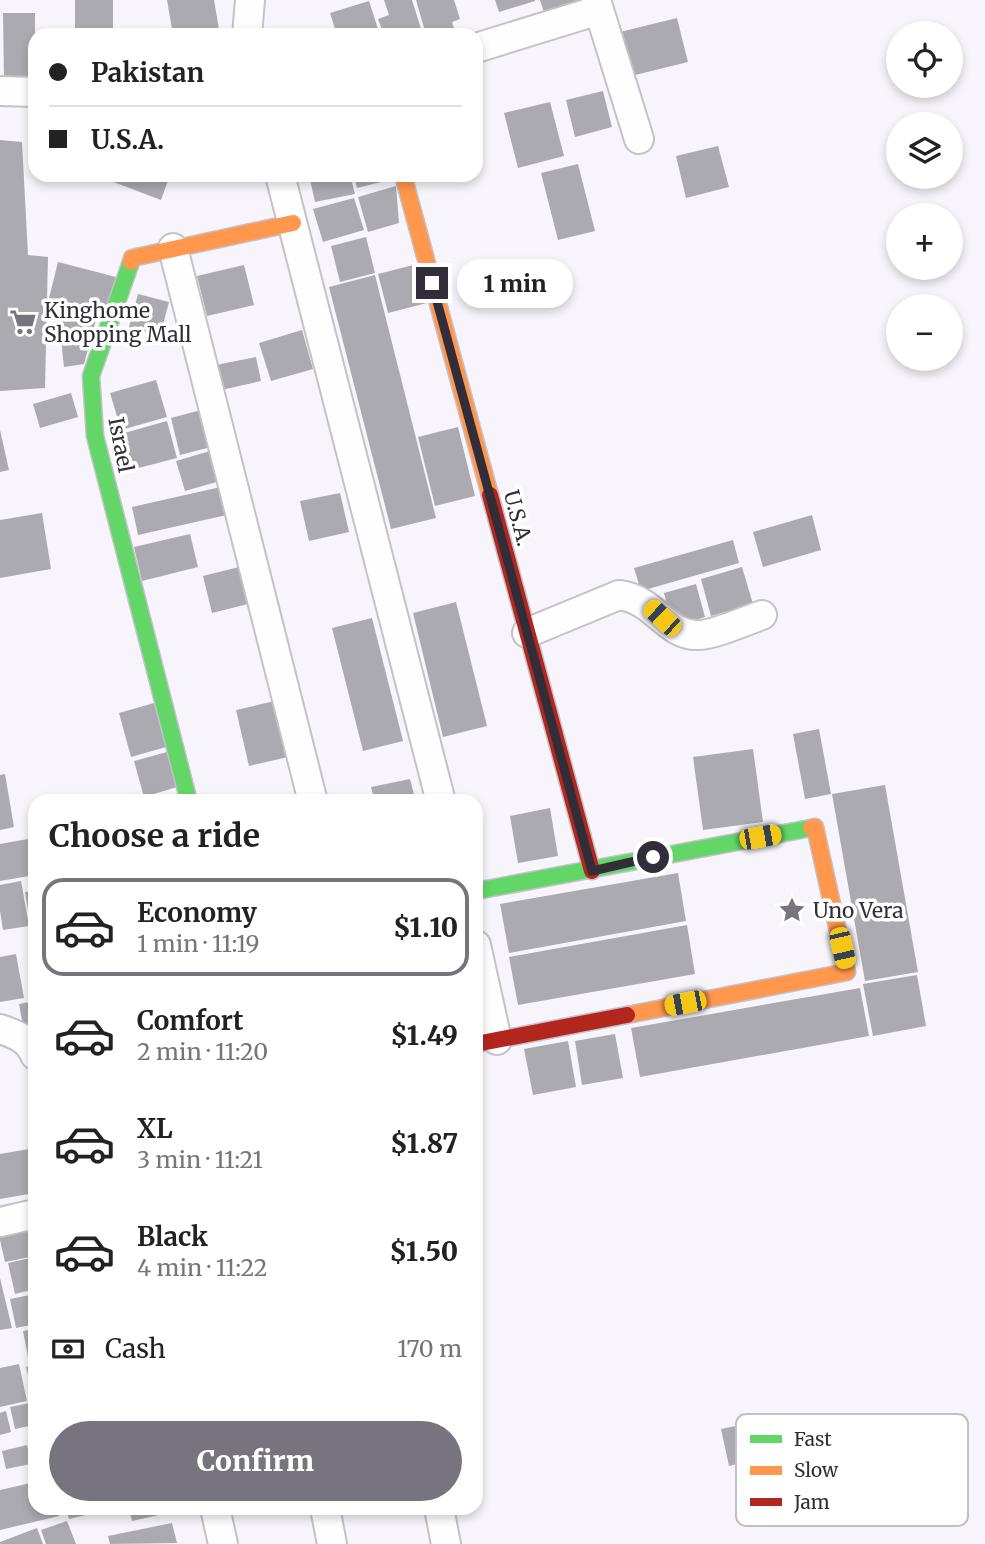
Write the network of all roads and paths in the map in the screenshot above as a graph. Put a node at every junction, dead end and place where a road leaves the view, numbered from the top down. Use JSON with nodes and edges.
{"nodes":[{"id":1,"x":250,"y":0,"type":"edge"},
{"id":2,"x":598,"y":5,"type":"edge"},
{"id":3,"x":248,"y":28,"type":"edge"},
{"id":4,"x":483,"y":46,"type":"edge"},
{"id":5,"x":0,"y":91,"type":"edge"},
{"id":6,"x":28,"y":92,"type":"edge"},
{"id":7,"x":639,"y":139,"type":"dead end"},
{"id":8,"x":282,"y":182,"type":"edge"},
{"id":9,"x":405,"y":182,"type":"edge"},
{"id":10,"x":293,"y":223,"type":"junction"},
{"id":11,"x":173,"y":248,"type":"junction"},
{"id":12,"x":762,"y":615,"type":"dead end"},
{"id":13,"x":527,"y":632,"type":"junction"},
{"id":14,"x":187,"y":794,"type":"edge"},
{"id":15,"x":311,"y":794,"type":"edge"},
{"id":16,"x":439,"y":794,"type":"edge"},
{"id":17,"x":592,"y":871,"type":"junction"},
{"id":18,"x":483,"y":890,"type":"edge"},
{"id":19,"x":483,"y":1013,"type":"edge"},
{"id":20,"x":0,"y":1028,"type":"edge"},
{"id":21,"x":486,"y":1042,"type":"edge"},
{"id":22,"x":28,"y":1043,"type":"edge"},
{"id":23,"x":28,"y":1216,"type":"edge"},
{"id":24,"x":0,"y":1222,"type":"edge"},
{"id":25,"x":217,"y":1515,"type":"edge"},
{"id":26,"x":326,"y":1515,"type":"edge"},
{"id":27,"x":440,"y":1515,"type":"edge"},
{"id":28,"x":223,"y":1544,"type":"edge"},
{"id":29,"x":332,"y":1544,"type":"edge"},
{"id":30,"x":446,"y":1544,"type":"edge"}],
"edges":[{"from":1,"to":3,"type":"street"},
{"from":2,"to":4,"type":"street"},
{"from":2,"to":7,"type":"street"},
{"from":5,"to":6,"type":"street"},
{"from":8,"to":10,"type":"street"},
{"from":9,"to":13,"type":"street","name":"U.S.A."},
{"from":10,"to":11,"type":"street","name":"Israel"},
{"from":10,"to":16,"type":"street"},
{"from":11,"to":14,"type":"street","name":"Israel"},
{"from":11,"to":15,"type":"street"},
{"from":12,"to":13,"type":"street"},
{"from":13,"to":17,"type":"street","name":"U.S.A."},
{"from":17,"to":18,"type":"street"},
{"from":17,"to":21,"type":"street"},
{"from":19,"to":21,"type":"street"},
{"from":20,"to":22,"type":"street"},
{"from":23,"to":24,"type":"street"},
{"from":25,"to":28,"type":"street"},
{"from":26,"to":29,"type":"street"},
{"from":27,"to":30,"type":"street"}]}
